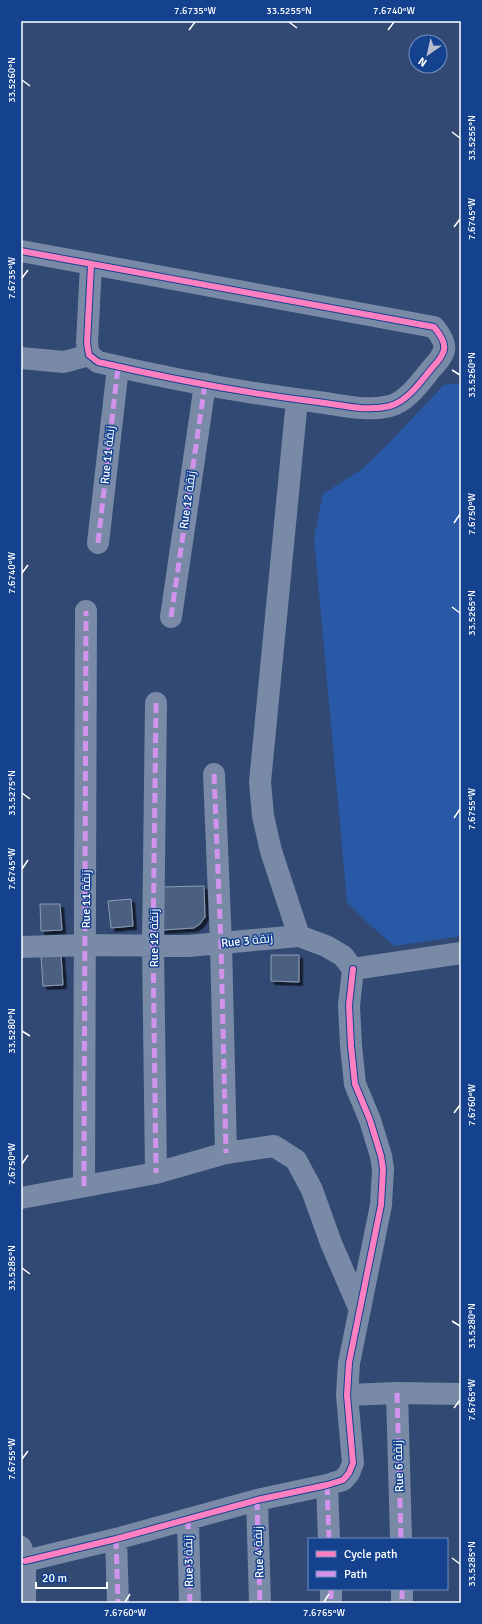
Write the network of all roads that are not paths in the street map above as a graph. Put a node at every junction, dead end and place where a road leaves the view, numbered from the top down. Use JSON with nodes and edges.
{"nodes":[{"id":1,"x":21,"y":251,"type":"edge"},
{"id":2,"x":91,"y":265,"type":"junction"},
{"id":3,"x":89,"y":355,"type":"junction"},
{"id":4,"x":21,"y":358,"type":"edge"},
{"id":5,"x":118,"y":366,"type":"junction"},
{"id":6,"x":205,"y":384,"type":"junction"},
{"id":7,"x":296,"y":400,"type":"junction"},
{"id":8,"x":98,"y":543,"type":"dead end"},
{"id":9,"x":86,"y":612,"type":"dead end"},
{"id":10,"x":171,"y":617,"type":"dead end"},
{"id":11,"x":156,"y":703,"type":"dead end"},
{"id":12,"x":214,"y":774,"type":"dead end"},
{"id":13,"x":299,"y":936,"type":"junction"},
{"id":14,"x":221,"y":944,"type":"junction"},
{"id":15,"x":86,"y":945,"type":"junction"},
{"id":16,"x":153,"y":946,"type":"junction"},
{"id":17,"x":21,"y":947,"type":"edge"},
{"id":18,"x":461,"y":953,"type":"edge"},
{"id":19,"x":353,"y":968,"type":"junction"},
{"id":20,"x":226,"y":1153,"type":"junction"},
{"id":21,"x":156,"y":1173,"type":"junction"},
{"id":22,"x":84,"y":1186,"type":"junction"},
{"id":23,"x":21,"y":1198,"type":"edge"},
{"id":24,"x":360,"y":1310,"type":"junction"},
{"id":25,"x":397,"y":1393,"type":"junction"},
{"id":26,"x":461,"y":1394,"type":"edge"},
{"id":27,"x":347,"y":1395,"type":"junction"},
{"id":28,"x":327,"y":1485,"type":"junction"},
{"id":29,"x":257,"y":1500,"type":"junction"},
{"id":30,"x":188,"y":1520,"type":"junction"},
{"id":31,"x":329,"y":1538,"type":"edge"},
{"id":32,"x":400,"y":1538,"type":"edge"},
{"id":33,"x":116,"y":1539,"type":"junction"},
{"id":34,"x":23,"y":1553,"type":"edge"},
{"id":35,"x":331,"y":1590,"type":"edge"},
{"id":36,"x":402,"y":1590,"type":"edge"},
{"id":37,"x":25,"y":1603,"type":"edge"},
{"id":38,"x":118,"y":1603,"type":"edge"},
{"id":39,"x":190,"y":1603,"type":"edge"},
{"id":40,"x":260,"y":1603,"type":"edge"},
{"id":41,"x":331,"y":1603,"type":"edge"},
{"id":42,"x":402,"y":1603,"type":"edge"}],
"edges":[{"from":1,"to":2,"type":"street"},
{"from":2,"to":3,"type":"street"},
{"from":2,"to":7,"type":"street"},
{"from":3,"to":4,"type":"street"},
{"from":3,"to":5,"type":"street"},
{"from":5,"to":6,"type":"street"},
{"from":5,"to":8,"type":"street","name":"Rue 11 زنقة"},
{"from":6,"to":7,"type":"street"},
{"from":6,"to":10,"type":"street","name":"Rue 12 زنقة"},
{"from":7,"to":13,"type":"street"},
{"from":9,"to":15,"type":"street","name":"Rue 11 زنقة"},
{"from":11,"to":16,"type":"street","name":"Rue 12 زنقة"},
{"from":12,"to":14,"type":"street"},
{"from":13,"to":14,"type":"street","name":"Rue 3 زنقة"},
{"from":13,"to":19,"type":"street","name":"Rue 3 زنقة"},
{"from":14,"to":16,"type":"street","name":"Rue 3 زنقة"},
{"from":14,"to":20,"type":"street"},
{"from":15,"to":16,"type":"street","name":"Rue 3 زنقة"},
{"from":15,"to":17,"type":"street","name":"Rue 3 زنقة"},
{"from":15,"to":22,"type":"street","name":"Rue 11 زنقة"},
{"from":16,"to":21,"type":"street","name":"Rue 12 زنقة"},
{"from":18,"to":19,"type":"street"},
{"from":19,"to":24,"type":"street"},
{"from":20,"to":21,"type":"street"},
{"from":20,"to":24,"type":"street"},
{"from":21,"to":22,"type":"street"},
{"from":22,"to":23,"type":"street"},
{"from":24,"to":27,"type":"street"},
{"from":25,"to":26,"type":"street"},
{"from":25,"to":27,"type":"street"},
{"from":25,"to":32,"type":"street","name":"Rue 6 زنقة"},
{"from":27,"to":28,"type":"street"},
{"from":28,"to":29,"type":"street"},
{"from":28,"to":31,"type":"street"},
{"from":29,"to":30,"type":"street"},
{"from":29,"to":40,"type":"street","name":"Rue 4 زنقة"},
{"from":30,"to":33,"type":"street"},
{"from":30,"to":39,"type":"street","name":"Rue 3 زنقة"},
{"from":33,"to":34,"type":"street"},
{"from":33,"to":38,"type":"street"},
{"from":34,"to":37,"type":"street"},
{"from":35,"to":41,"type":"street"},
{"from":36,"to":42,"type":"street"}]}
